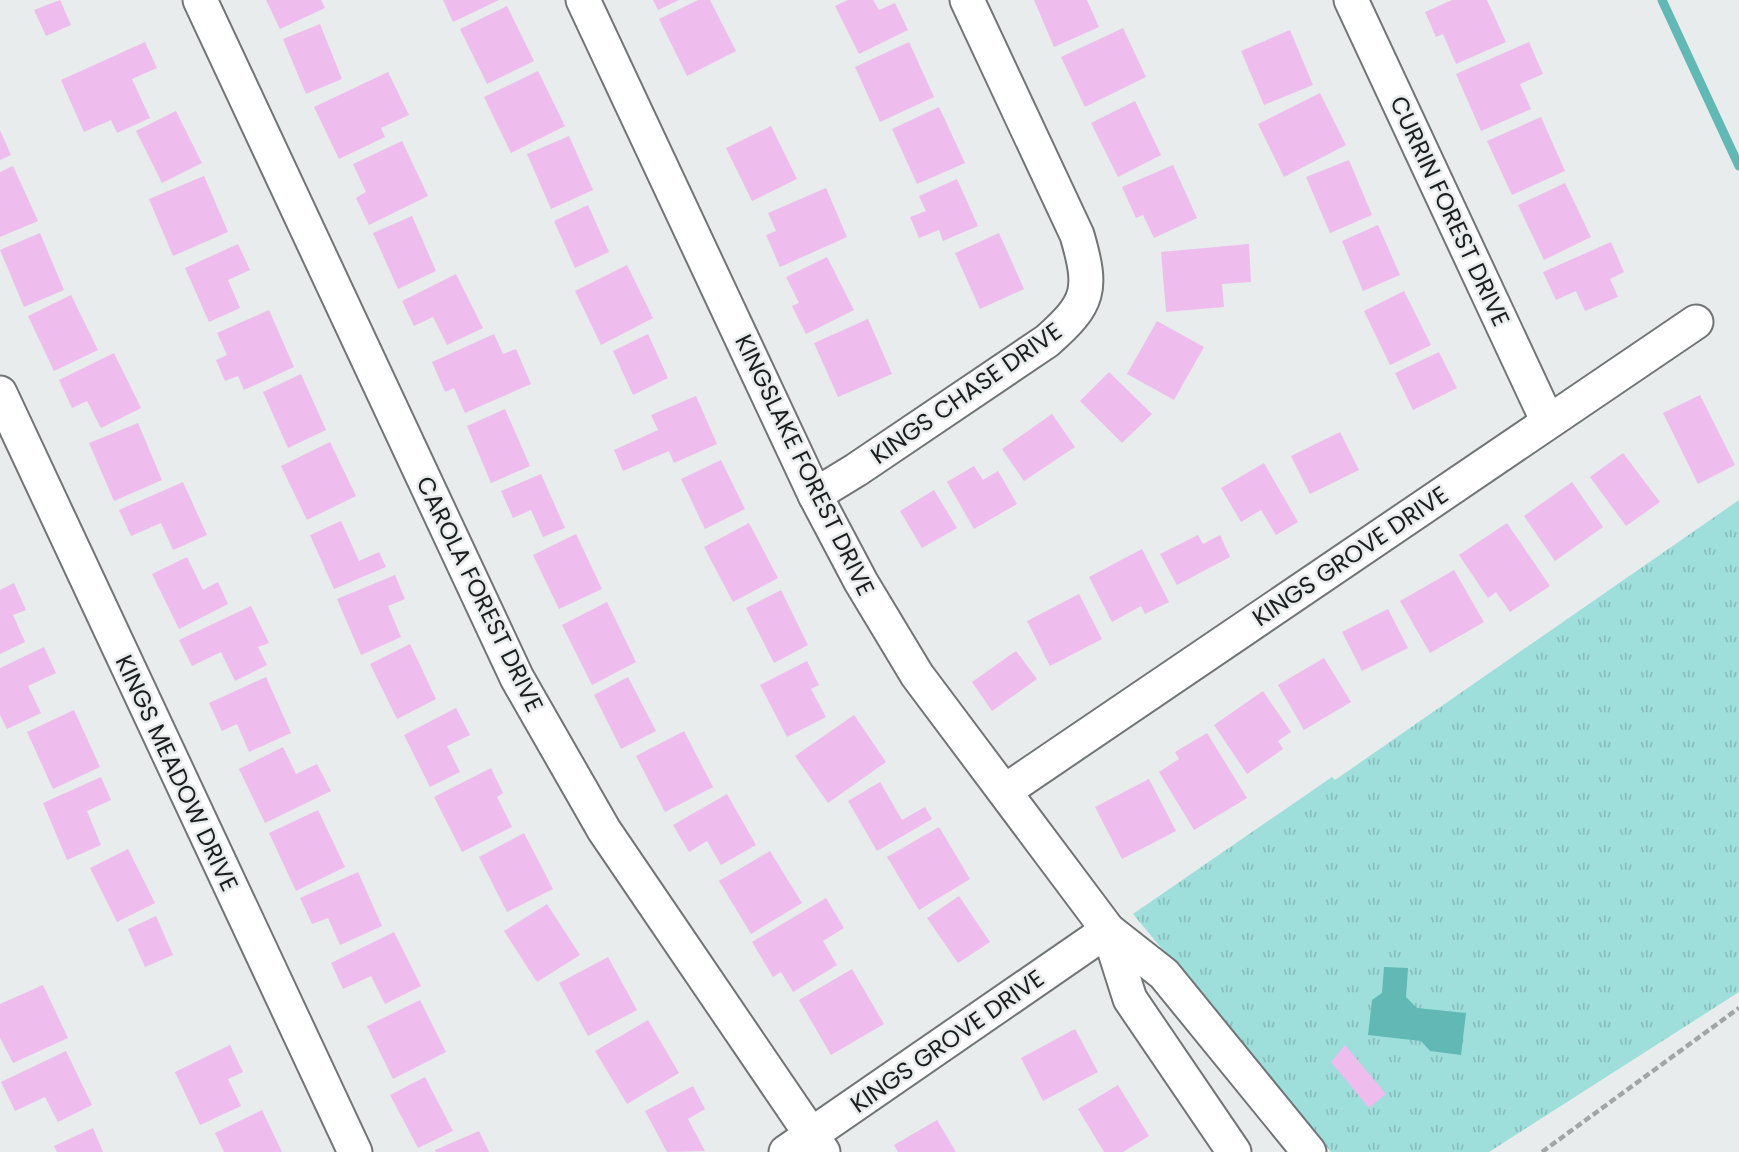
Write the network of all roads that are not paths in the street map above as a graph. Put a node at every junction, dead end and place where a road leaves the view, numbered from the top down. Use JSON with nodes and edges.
{"nodes":[{"id":1,"x":200,"y":0,"type":"edge"},
{"id":2,"x":583,"y":0,"type":"edge"},
{"id":3,"x":967,"y":0,"type":"edge"},
{"id":4,"x":1351,"y":0,"type":"edge"},
{"id":5,"x":1696,"y":323,"type":"dead end"},
{"id":6,"x":0,"y":393,"type":"edge"},
{"id":7,"x":1549,"y":422,"type":"junction"},
{"id":8,"x":814,"y":495,"type":"junction"},
{"id":9,"x":1005,"y":791,"type":"junction"},
{"id":10,"x":1108,"y":930,"type":"junction"},
{"id":11,"x":807,"y":1146,"type":"edge"},
{"id":12,"x":355,"y":1152,"type":"edge"},
{"id":13,"x":1234,"y":1152,"type":"edge"},
{"id":14,"x":1309,"y":1152,"type":"edge"}],
"edges":[{"from":1,"to":11,"type":"street","name":"CAROLA FOREST DRIVE"},
{"from":2,"to":8,"type":"street","name":"KINGSLAKE FOREST DRIVE"},
{"from":3,"to":8,"type":"street","name":"KINGS CHASE DRIVE"},
{"from":4,"to":7,"type":"street","name":"CURRIN FOREST DRIVE"},
{"from":5,"to":7,"type":"street","name":"KINGS GROVE DRIVE"},
{"from":6,"to":12,"type":"street","name":"KINGS MEADOW DRIVE"},
{"from":7,"to":9,"type":"street","name":"KINGS GROVE DRIVE"},
{"from":8,"to":9,"type":"street","name":"KINGSLAKE FOREST DRIVE"},
{"from":9,"to":10,"type":"street","name":"KINGSLAKE FOREST DRIVE"},
{"from":10,"to":11,"type":"street","name":"KINGS GROVE DRIVE"},
{"from":10,"to":13,"type":"street","name":"KINGSLAKE FOREST DRIVE"},
{"from":10,"to":14,"type":"street","name":"KINGSLAKE FOREST DRIVE"}]}
